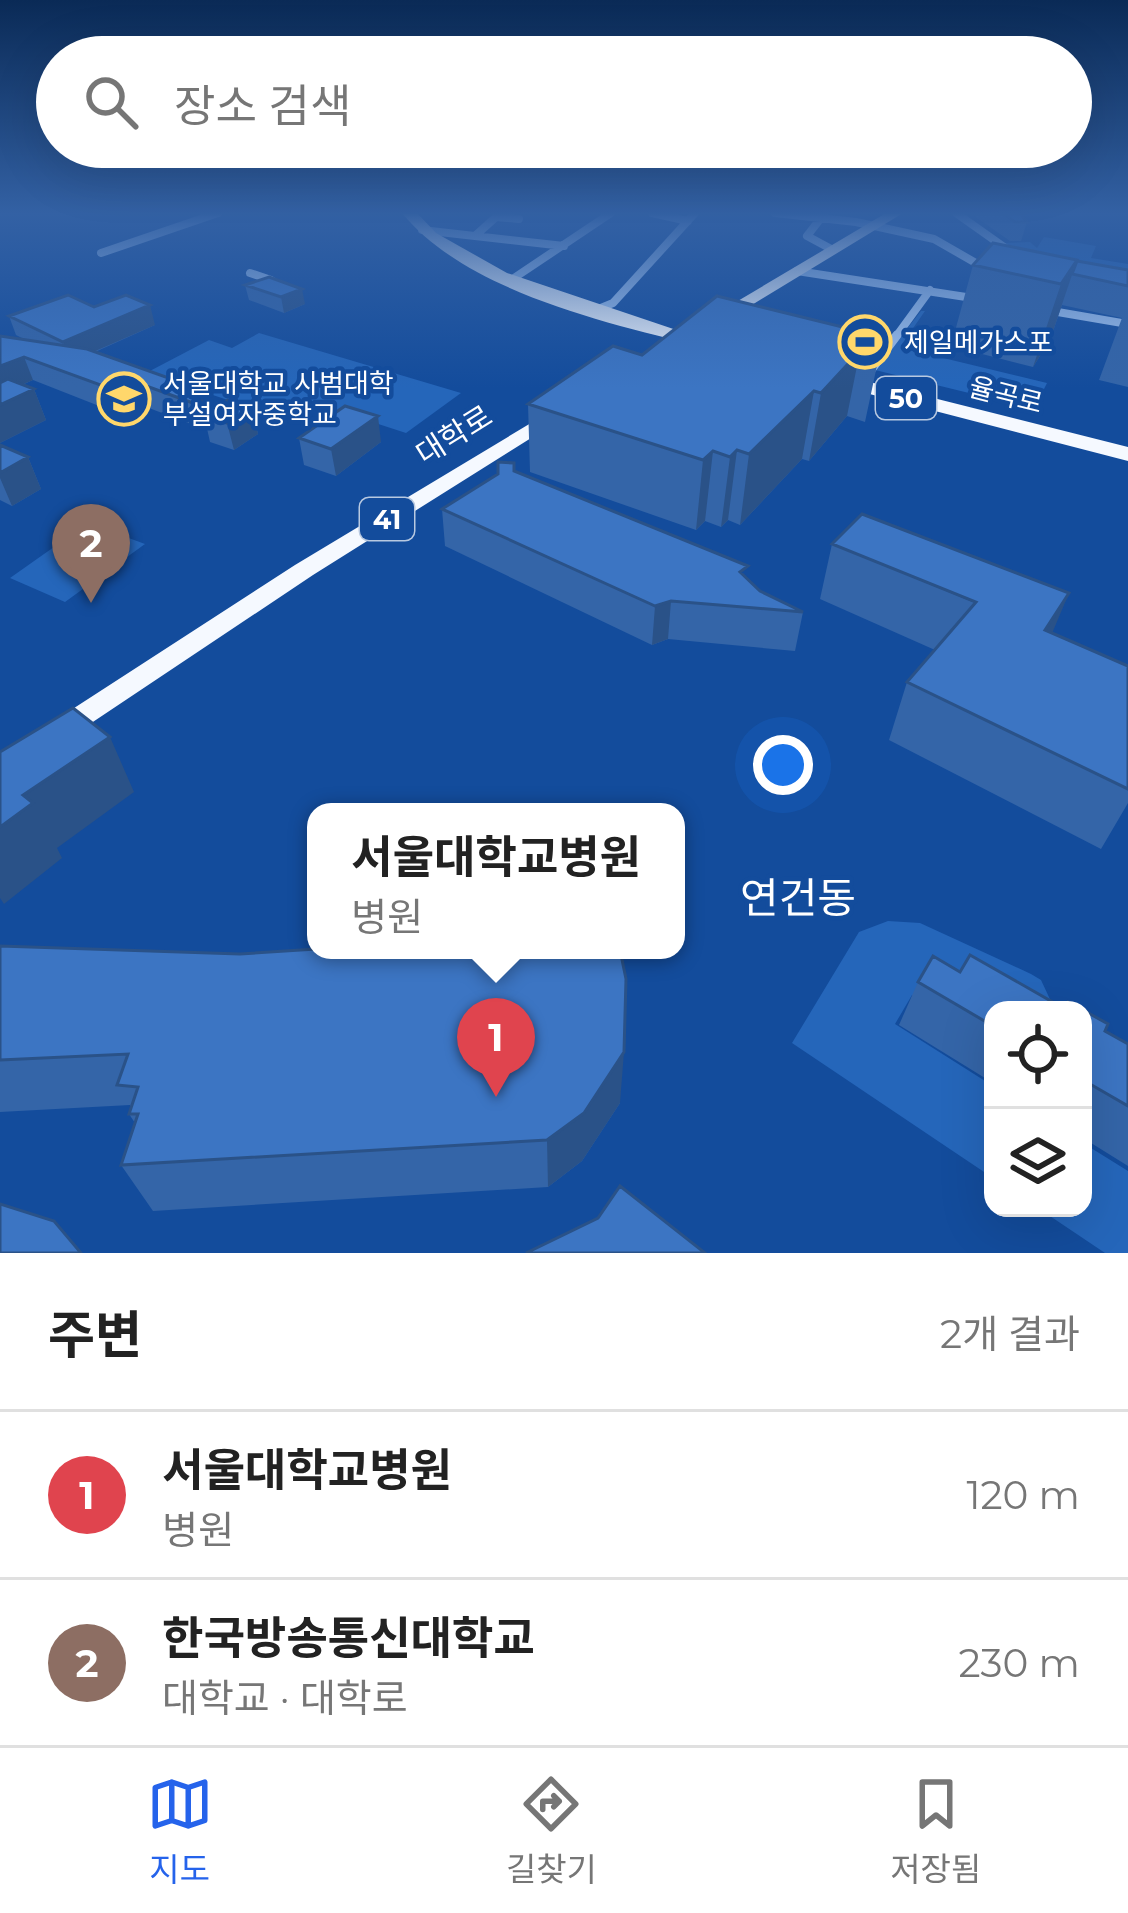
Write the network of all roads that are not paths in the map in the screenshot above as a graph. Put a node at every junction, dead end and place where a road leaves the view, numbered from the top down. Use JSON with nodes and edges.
{"nodes":[{"id":1,"x":488,"y":271,"type":"edge"},
{"id":2,"x":524,"y":271,"type":"edge"},
{"id":3,"x":642,"y":271,"type":"edge"},
{"id":4,"x":797,"y":271,"type":"edge"},
{"id":5,"x":800,"y":271,"type":"edge"},
{"id":6,"x":250,"y":273,"type":"dead end"},
{"id":7,"x":271,"y":280,"type":"edge"},
{"id":8,"x":511,"y":280,"type":"junction"},
{"id":9,"x":930,"y":290,"type":"junction"},
{"id":10,"x":1043,"y":291,"type":"edge"},
{"id":11,"x":988,"y":300,"type":"edge"},
{"id":12,"x":1026,"y":307,"type":"edge"},
{"id":13,"x":596,"y":310,"type":"junction"},
{"id":14,"x":1042,"y":310,"type":"junction"},
{"id":15,"x":1128,"y":324,"type":"edge"},
{"id":16,"x":686,"y":338,"type":"junction"},
{"id":17,"x":723,"y":348,"type":"edge"},
{"id":18,"x":658,"y":353,"type":"edge"},
{"id":19,"x":825,"y":377,"type":"edge"},
{"id":20,"x":871,"y":388,"type":"junction"},
{"id":21,"x":577,"y":401,"type":"edge"},
{"id":22,"x":1128,"y":454,"type":"edge"},
{"id":23,"x":0,"y":772,"type":"edge"}],
"edges":[{"from":1,"to":8,"type":"main road"},
{"from":2,"to":8,"type":"street"},
{"from":3,"to":13,"type":"street"},
{"from":4,"to":16,"type":"main road"},
{"from":5,"to":9,"type":"street"},
{"from":6,"to":7,"type":"street"},
{"from":8,"to":13,"type":"main road"},
{"from":9,"to":11,"type":"street"},
{"from":9,"to":20,"type":"street"},
{"from":10,"to":14,"type":"street"},
{"from":12,"to":14,"type":"street"},
{"from":13,"to":16,"type":"main road"},
{"from":14,"to":15,"type":"street"},
{"from":16,"to":17,"type":"main road"},
{"from":16,"to":18,"type":"main road"},
{"from":19,"to":20,"type":"main road","name":"율곡로","number":"50"},
{"from":20,"to":22,"type":"main road","name":"율곡로","number":"50"},
{"from":21,"to":23,"type":"main road","name":"대학로","number":"41"}]}
